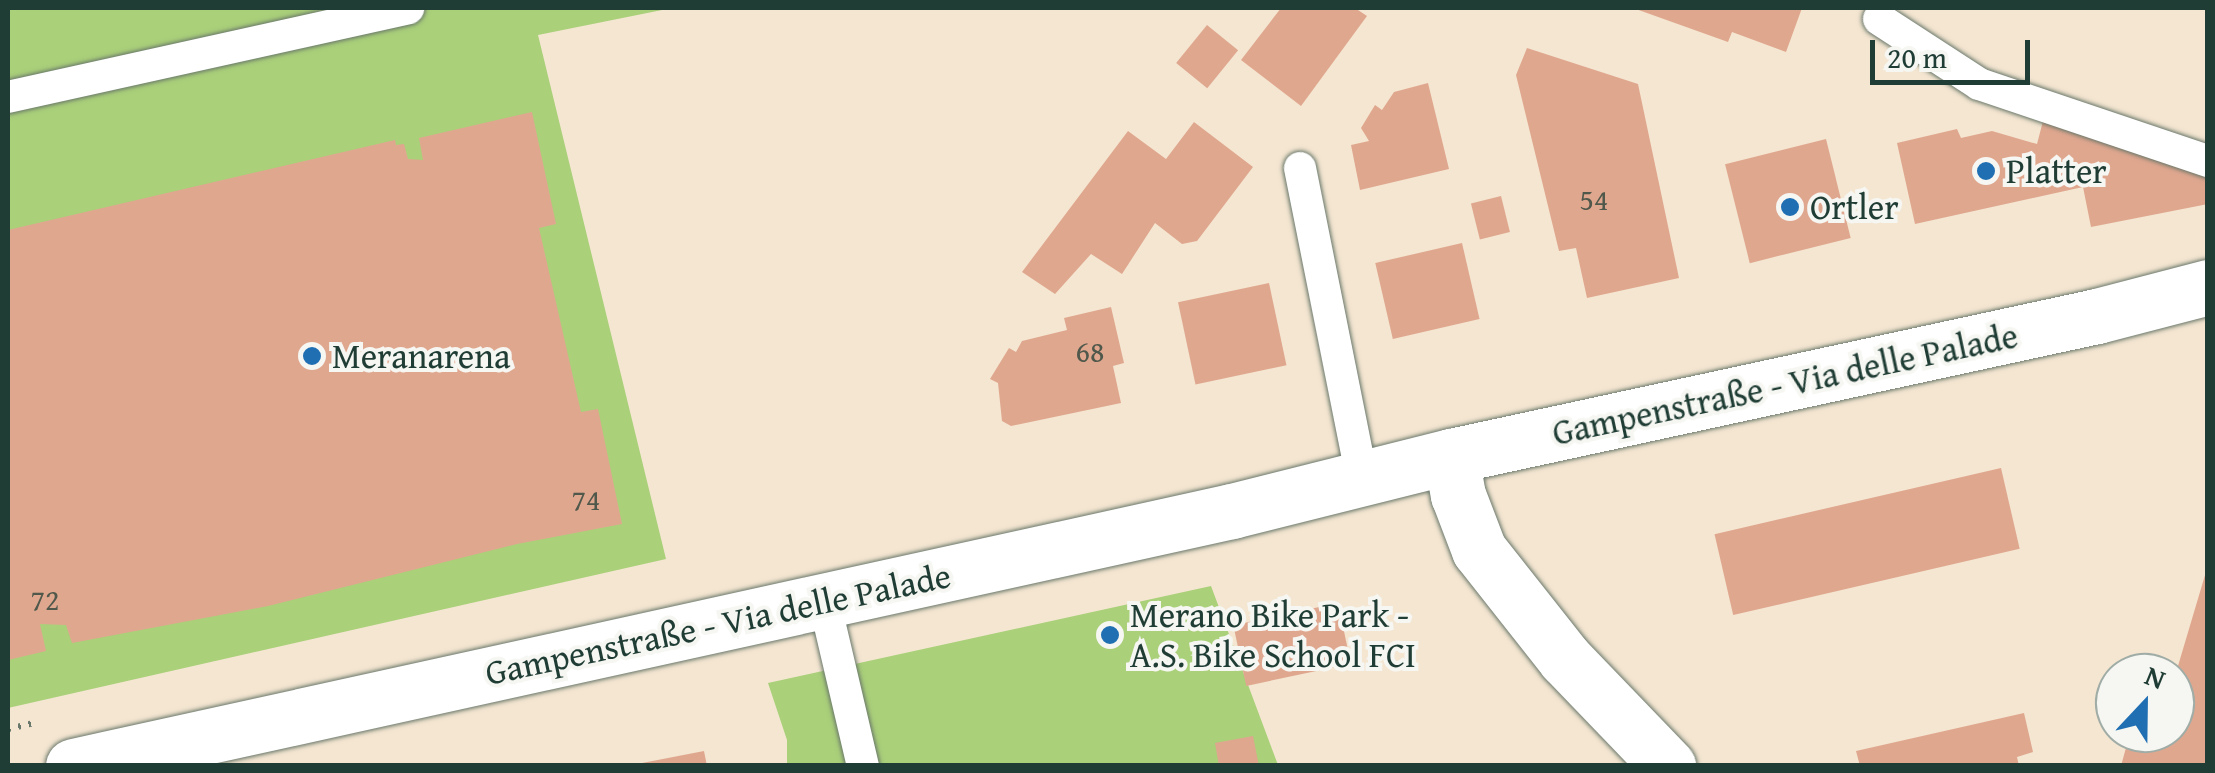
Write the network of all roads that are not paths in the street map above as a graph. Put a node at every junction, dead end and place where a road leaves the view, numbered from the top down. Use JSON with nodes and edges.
{"nodes":[{"id":1,"x":408,"y":8,"type":"edge"},
{"id":2,"x":1879,"y":20,"type":"dead end"},
{"id":3,"x":8,"y":98,"type":"edge"},
{"id":4,"x":2208,"y":161,"type":"edge"},
{"id":5,"x":1300,"y":168,"type":"dead end"},
{"id":6,"x":2208,"y":287,"type":"edge"},
{"id":7,"x":1452,"y":456,"type":"junction"},
{"id":8,"x":1362,"y":477,"type":"junction"},
{"id":9,"x":824,"y":600,"type":"junction"},
{"id":10,"x":73,"y":766,"type":"edge"},
{"id":11,"x":863,"y":766,"type":"edge"},
{"id":12,"x":1668,"y":766,"type":"edge"}],
"edges":[{"from":1,"to":3,"type":"lane"},
{"from":2,"to":4,"type":"lane"},
{"from":5,"to":8,"type":"lane"},
{"from":6,"to":7,"type":"main road","name":"Gampenstraße - Via delle Palade"},
{"from":7,"to":8,"type":"main road","name":"Gampenstraße - Via delle Palade"},
{"from":7,"to":12,"type":"main road"},
{"from":8,"to":9,"type":"main road","name":"Gampenstraße - Via delle Palade"},
{"from":9,"to":10,"type":"main road","name":"Gampenstraße - Via delle Palade"},
{"from":9,"to":11,"type":"lane"}]}
